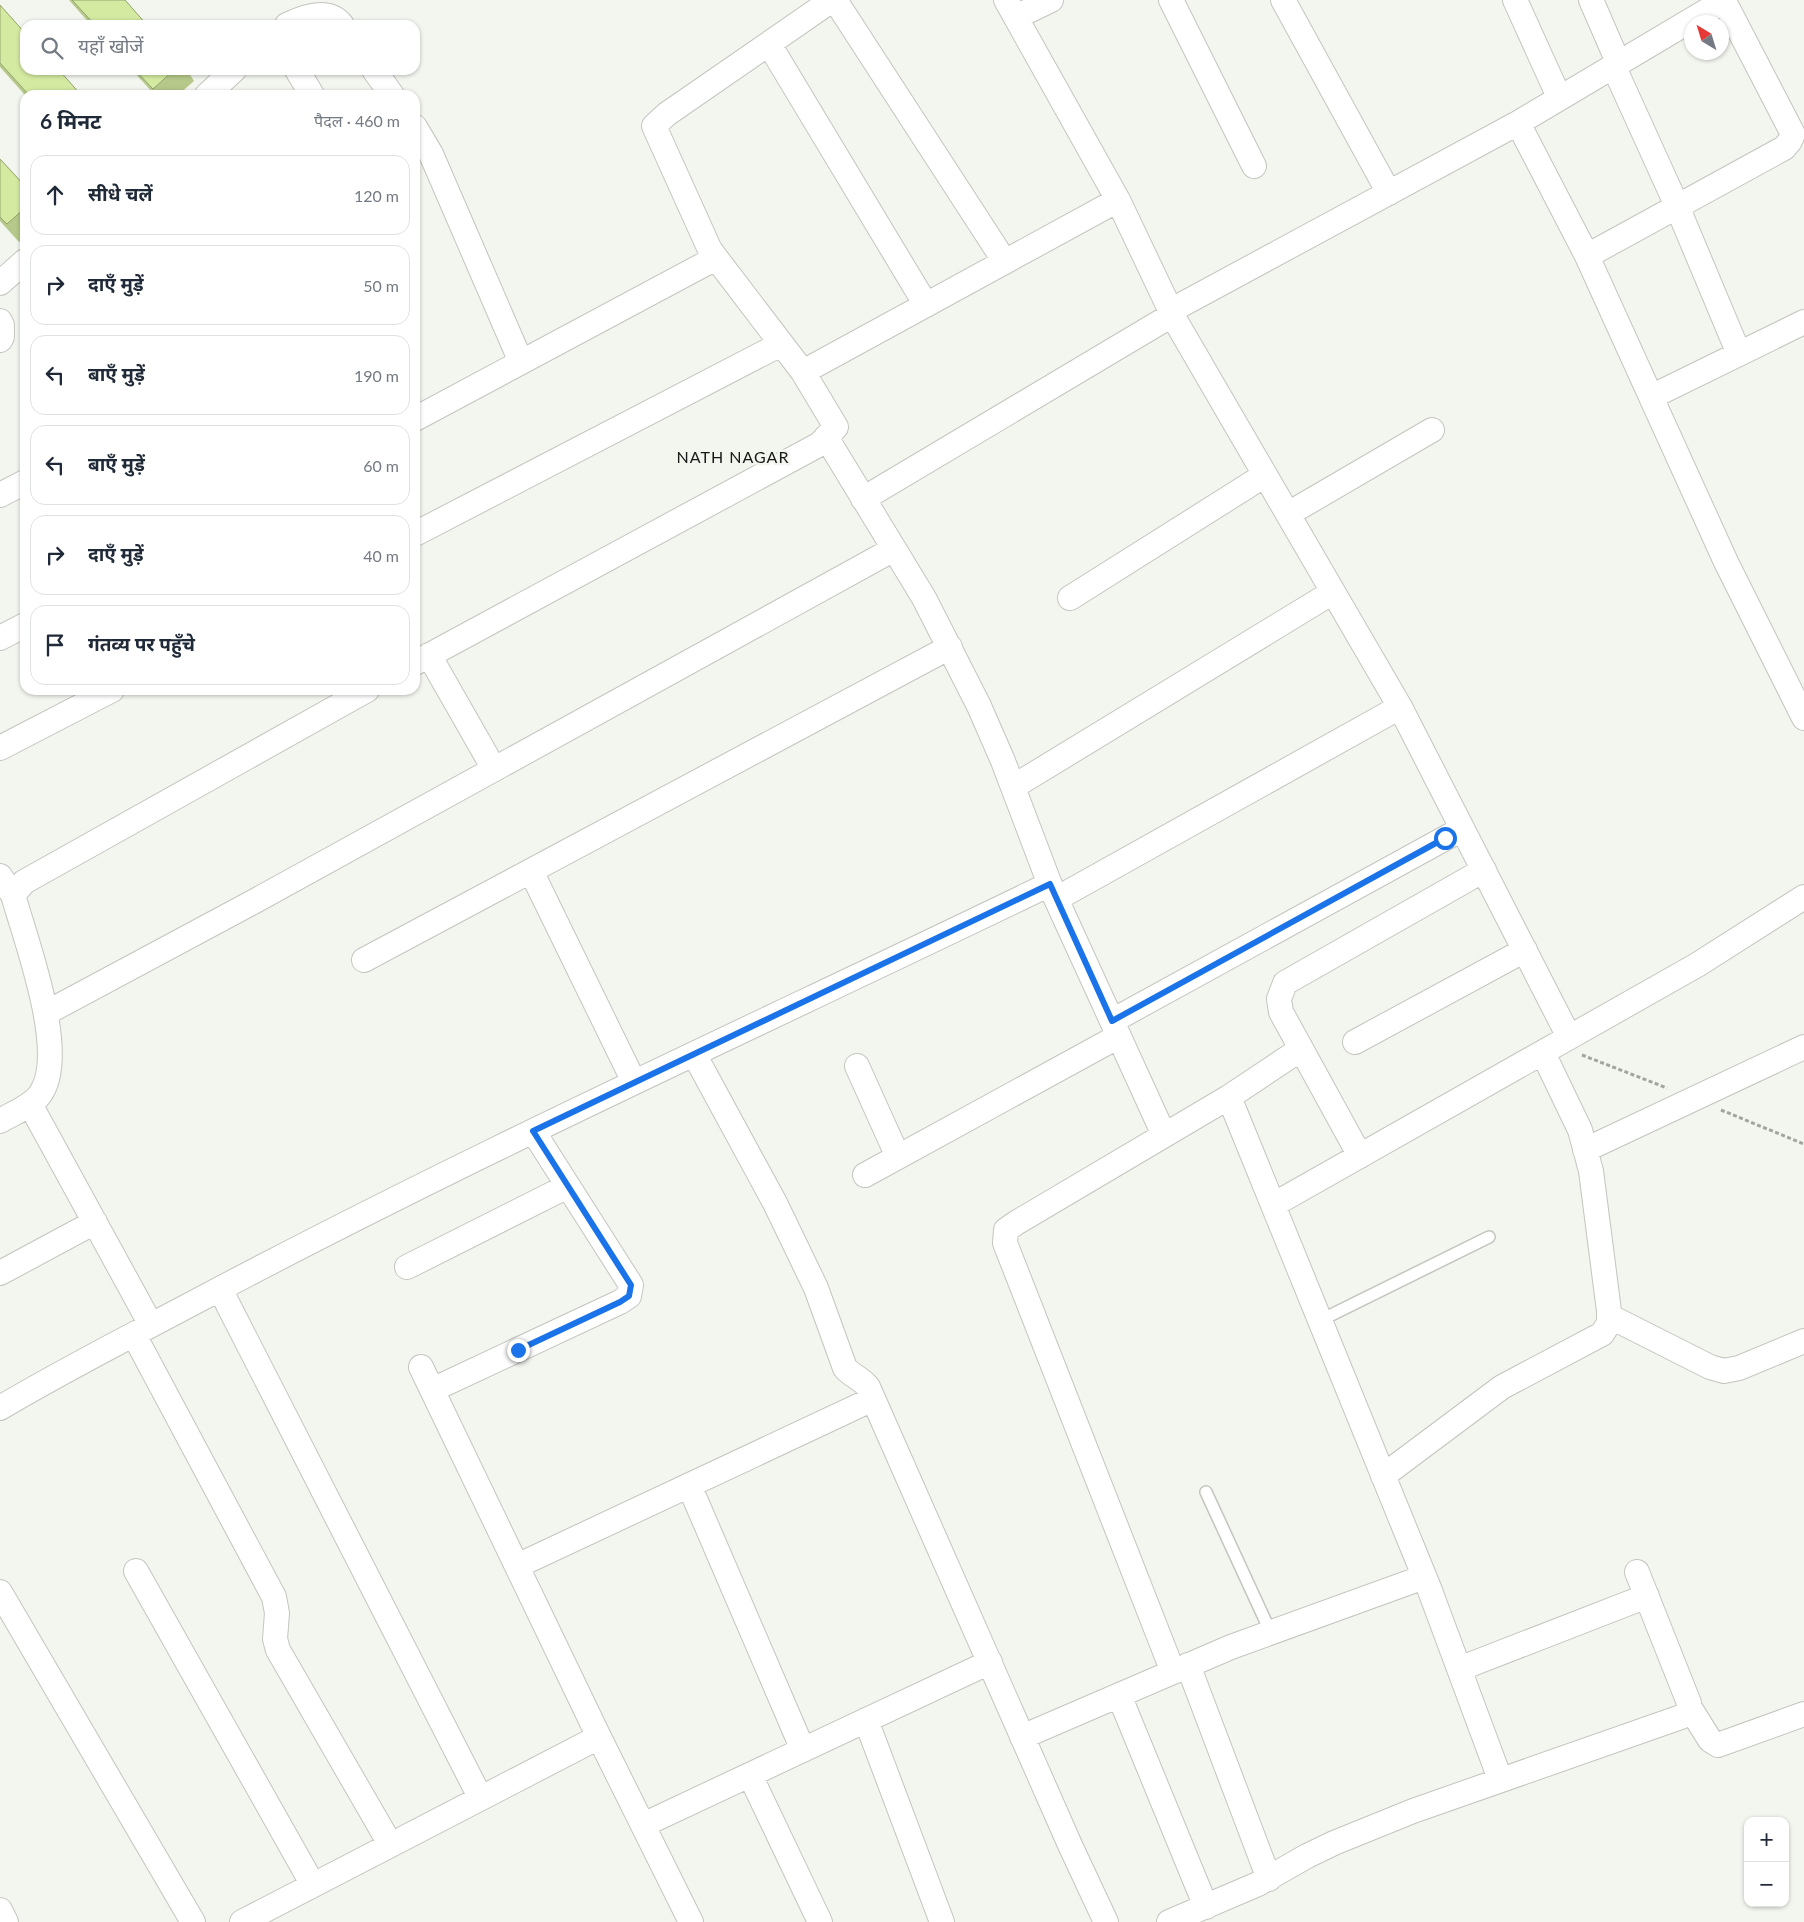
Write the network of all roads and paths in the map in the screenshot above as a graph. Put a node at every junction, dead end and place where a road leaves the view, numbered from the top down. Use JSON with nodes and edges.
{"nodes":[{"id":1,"x":834,"y":0,"type":"edge"},
{"id":2,"x":1051,"y":0,"type":"edge"},
{"id":3,"x":1171,"y":0,"type":"edge"},
{"id":4,"x":1283,"y":0,"type":"edge"},
{"id":5,"x":1515,"y":0,"type":"edge"},
{"id":6,"x":1591,"y":0,"type":"edge"},
{"id":7,"x":1713,"y":3,"type":"edge"},
{"id":8,"x":1011,"y":8,"type":"edge"},
{"id":9,"x":298,"y":20,"type":"edge"},
{"id":10,"x":336,"y":20,"type":"edge"},
{"id":11,"x":769,"y":44,"type":"junction"},
{"id":12,"x":1616,"y":64,"type":"junction"},
{"id":13,"x":229,"y":75,"type":"edge"},
{"id":14,"x":300,"y":75,"type":"edge"},
{"id":15,"x":378,"y":75,"type":"edge"},
{"id":16,"x":212,"y":90,"type":"edge"},
{"id":17,"x":309,"y":90,"type":"edge"},
{"id":18,"x":388,"y":90,"type":"edge"},
{"id":19,"x":1559,"y":97,"type":"junction"},
{"id":20,"x":1518,"y":123,"type":"junction"},
{"id":21,"x":420,"y":135,"type":"edge"},
{"id":22,"x":1254,"y":166,"type":"dead end"},
{"id":23,"x":1389,"y":193,"type":"junction"},
{"id":24,"x":1118,"y":200,"type":"junction"},
{"id":25,"x":1677,"y":206,"type":"junction"},
{"id":26,"x":1587,"y":256,"type":"junction"},
{"id":27,"x":716,"y":258,"type":"junction"},
{"id":28,"x":1005,"y":262,"type":"junction"},
{"id":29,"x":20,"y":266,"type":"edge"},
{"id":30,"x":0,"y":284,"type":"edge"},
{"id":31,"x":926,"y":305,"type":"junction"},
{"id":32,"x":1171,"y":313,"type":"junction"},
{"id":33,"x":0,"y":321,"type":"edge"},
{"id":34,"x":1804,"y":322,"type":"edge"},
{"id":35,"x":0,"y":340,"type":"edge"},
{"id":36,"x":781,"y":344,"type":"junction"},
{"id":37,"x":1739,"y":354,"type":"junction"},
{"id":38,"x":521,"y":362,"type":"junction"},
{"id":39,"x":803,"y":372,"type":"junction"},
{"id":40,"x":1651,"y":397,"type":"junction"},
{"id":41,"x":420,"y":416,"type":"edge"},
{"id":42,"x":1432,"y":430,"type":"dead end"},
{"id":43,"x":826,"y":437,"type":"junction"},
{"id":44,"x":1265,"y":475,"type":"junction"},
{"id":45,"x":20,"y":485,"type":"edge"},
{"id":46,"x":0,"y":495,"type":"edge"},
{"id":47,"x":863,"y":499,"type":"junction"},
{"id":48,"x":1288,"y":514,"type":"junction"},
{"id":49,"x":420,"y":531,"type":"edge"},
{"id":50,"x":894,"y":549,"type":"junction"},
{"id":51,"x":1333,"y":592,"type":"junction"},
{"id":52,"x":1070,"y":598,"type":"dead end"},
{"id":53,"x":20,"y":628,"type":"edge"},
{"id":54,"x":0,"y":638,"type":"edge"},
{"id":55,"x":950,"y":647,"type":"junction"},
{"id":56,"x":422,"y":659,"type":"edge"},
{"id":57,"x":102,"y":695,"type":"edge"},
{"id":58,"x":358,"y":695,"type":"edge"},
{"id":59,"x":1400,"y":707,"type":"junction"},
{"id":60,"x":1804,"y":718,"type":"edge"},
{"id":61,"x":0,"y":748,"type":"edge"},
{"id":62,"x":494,"y":769,"type":"junction"},
{"id":63,"x":1013,"y":787,"type":"junction"},
{"id":64,"x":1462,"y":829,"type":"junction"},
{"id":65,"x":1484,"y":870,"type":"junction"},
{"id":66,"x":531,"y":871,"type":"junction"},
{"id":67,"x":5,"y":887,"type":"edge"},
{"id":68,"x":1053,"y":892,"type":"junction"},
{"id":69,"x":1804,"y":897,"type":"edge"},
{"id":70,"x":1525,"y":950,"type":"junction"},
{"id":71,"x":364,"y":960,"type":"dead end"},
{"id":72,"x":46,"y":1013,"type":"junction"},
{"id":73,"x":1115,"y":1029,"type":"junction"},
{"id":74,"x":1570,"y":1037,"type":"junction"},
{"id":75,"x":1355,"y":1042,"type":"dead end"},
{"id":76,"x":1804,"y":1047,"type":"edge"},
{"id":77,"x":1301,"y":1049,"type":"junction"},
{"id":78,"x":1543,"y":1053,"type":"junction"},
{"id":79,"x":694,"y":1054,"type":"junction"},
{"id":80,"x":858,"y":1066,"type":"dead end"},
{"id":81,"x":634,"y":1082,"type":"junction"},
{"id":82,"x":1229,"y":1097,"type":"junction"},
{"id":83,"x":30,"y":1104,"type":"junction"},
{"id":84,"x":0,"y":1120,"type":"edge"},
{"id":85,"x":533,"y":1131,"type":"junction"},
{"id":86,"x":1164,"y":1136,"type":"junction"},
{"id":87,"x":1585,"y":1150,"type":"junction"},
{"id":88,"x":1360,"y":1156,"type":"junction"},
{"id":89,"x":898,"y":1158,"type":"junction"},
{"id":90,"x":865,"y":1175,"type":"dead end"},
{"id":91,"x":568,"y":1186,"type":"junction"},
{"id":92,"x":1273,"y":1205,"type":"junction"},
{"id":93,"x":95,"y":1222,"type":"junction"},
{"id":94,"x":1489,"y":1237,"type":"dead end"},
{"id":95,"x":407,"y":1268,"type":"dead end"},
{"id":96,"x":0,"y":1273,"type":"edge"},
{"id":97,"x":220,"y":1289,"type":"junction"},
{"id":98,"x":1609,"y":1316,"type":"junction"},
{"id":99,"x":1319,"y":1321,"type":"junction"},
{"id":100,"x":143,"y":1330,"type":"junction"},
{"id":101,"x":1804,"y":1341,"type":"edge"},
{"id":102,"x":421,"y":1367,"type":"dead end"},
{"id":103,"x":432,"y":1390,"type":"junction"},
{"id":104,"x":874,"y":1399,"type":"junction"},
{"id":105,"x":0,"y":1408,"type":"edge"},
{"id":106,"x":1383,"y":1476,"type":"junction"},
{"id":107,"x":689,"y":1485,"type":"junction"},
{"id":108,"x":1206,"y":1492,"type":"dead end"},
{"id":109,"x":517,"y":1566,"type":"junction"},
{"id":110,"x":136,"y":1571,"type":"dead end"},
{"id":111,"x":1637,"y":1572,"type":"dead end"},
{"id":112,"x":1424,"y":1577,"type":"junction"},
{"id":113,"x":0,"y":1592,"type":"edge"},
{"id":114,"x":1647,"y":1596,"type":"junction"},
{"id":115,"x":1270,"y":1633,"type":"junction"},
{"id":116,"x":990,"y":1662,"type":"junction"},
{"id":117,"x":1181,"y":1668,"type":"junction"},
{"id":118,"x":1458,"y":1669,"type":"junction"},
{"id":119,"x":1119,"y":1695,"type":"junction"},
{"id":120,"x":1690,"y":1708,"type":"junction"},
{"id":121,"x":1804,"y":1714,"type":"edge"},
{"id":122,"x":866,"y":1720,"type":"junction"},
{"id":123,"x":599,"y":1736,"type":"junction"},
{"id":124,"x":1022,"y":1737,"type":"junction"},
{"id":125,"x":803,"y":1750,"type":"junction"},
{"id":126,"x":750,"y":1775,"type":"junction"},
{"id":127,"x":1500,"y":1779,"type":"junction"},
{"id":128,"x":480,"y":1797,"type":"junction"},
{"id":129,"x":643,"y":1825,"type":"junction"},
{"id":130,"x":390,"y":1844,"type":"junction"},
{"id":131,"x":1269,"y":1879,"type":"junction"},
{"id":132,"x":312,"y":1885,"type":"junction"},
{"id":133,"x":1206,"y":1907,"type":"junction"},
{"id":134,"x":0,"y":1910,"type":"edge"},
{"id":135,"x":6,"y":1922,"type":"edge"},
{"id":136,"x":194,"y":1922,"type":"edge"},
{"id":137,"x":242,"y":1922,"type":"edge"},
{"id":138,"x":691,"y":1922,"type":"edge"},
{"id":139,"x":820,"y":1922,"type":"edge"},
{"id":140,"x":942,"y":1922,"type":"edge"},
{"id":141,"x":1106,"y":1922,"type":"edge"},
{"id":142,"x":1169,"y":1922,"type":"edge"}],
"edges":[{"from":1,"to":11,"type":"street"},
{"from":1,"to":28,"type":"street"},
{"from":2,"to":8,"type":"street"},
{"from":3,"to":22,"type":"street"},
{"from":4,"to":23,"type":"street"},
{"from":5,"to":19,"type":"street"},
{"from":6,"to":12,"type":"street"},
{"from":7,"to":12,"type":"street"},
{"from":7,"to":25,"type":"street"},
{"from":8,"to":24,"type":"street"},
{"from":9,"to":10,"type":"street"},
{"from":11,"to":27,"type":"street"},
{"from":11,"to":31,"type":"street"},
{"from":12,"to":19,"type":"street"},
{"from":12,"to":25,"type":"street"},
{"from":13,"to":16,"type":"street"},
{"from":14,"to":17,"type":"street"},
{"from":15,"to":18,"type":"street"},
{"from":19,"to":20,"type":"street"},
{"from":20,"to":23,"type":"street"},
{"from":20,"to":26,"type":"street"},
{"from":21,"to":38,"type":"street"},
{"from":23,"to":32,"type":"street"},
{"from":24,"to":28,"type":"street"},
{"from":24,"to":32,"type":"street"},
{"from":25,"to":26,"type":"street"},
{"from":25,"to":37,"type":"street"},
{"from":26,"to":40,"type":"street"},
{"from":27,"to":36,"type":"street"},
{"from":27,"to":38,"type":"street"},
{"from":28,"to":31,"type":"street"},
{"from":29,"to":30,"type":"street"},
{"from":31,"to":39,"type":"street"},
{"from":32,"to":44,"type":"street"},
{"from":32,"to":47,"type":"street"},
{"from":33,"to":35,"type":"street"},
{"from":34,"to":37,"type":"street"},
{"from":36,"to":39,"type":"street"},
{"from":36,"to":49,"type":"street"},
{"from":37,"to":40,"type":"street"},
{"from":38,"to":41,"type":"street"},
{"from":39,"to":43,"type":"street"},
{"from":40,"to":60,"type":"street"},
{"from":42,"to":48,"type":"street"},
{"from":43,"to":47,"type":"street"},
{"from":43,"to":56,"type":"street"},
{"from":44,"to":48,"type":"street"},
{"from":44,"to":52,"type":"street"},
{"from":45,"to":46,"type":"street"},
{"from":47,"to":50,"type":"street"},
{"from":48,"to":51,"type":"street"},
{"from":50,"to":55,"type":"street"},
{"from":50,"to":62,"type":"street"},
{"from":51,"to":59,"type":"street"},
{"from":51,"to":63,"type":"street"},
{"from":53,"to":54,"type":"street"},
{"from":55,"to":63,"type":"street"},
{"from":55,"to":66,"type":"street"},
{"from":56,"to":62,"type":"street"},
{"from":57,"to":61,"type":"street"},
{"from":58,"to":67,"type":"street"},
{"from":59,"to":64,"type":"street"},
{"from":59,"to":68,"type":"street"},
{"from":62,"to":72,"type":"street"},
{"from":63,"to":68,"type":"street"},
{"from":64,"to":65,"type":"street"},
{"from":64,"to":73,"type":"street"},
{"from":65,"to":70,"type":"street"},
{"from":65,"to":77,"type":"street"},
{"from":66,"to":71,"type":"street"},
{"from":66,"to":81,"type":"street"},
{"from":67,"to":72,"type":"street"},
{"from":68,"to":73,"type":"street"},
{"from":68,"to":79,"type":"street"},
{"from":69,"to":74,"type":"street"},
{"from":70,"to":74,"type":"street"},
{"from":70,"to":75,"type":"street"},
{"from":72,"to":83,"type":"street"},
{"from":73,"to":86,"type":"street"},
{"from":73,"to":89,"type":"street"},
{"from":74,"to":78,"type":"street"},
{"from":76,"to":87,"type":"street"},
{"from":77,"to":82,"type":"street"},
{"from":77,"to":88,"type":"street"},
{"from":78,"to":87,"type":"street"},
{"from":78,"to":88,"type":"street"},
{"from":79,"to":81,"type":"street"},
{"from":79,"to":104,"type":"street"},
{"from":80,"to":89,"type":"street"},
{"from":81,"to":85,"type":"street"},
{"from":82,"to":86,"type":"street"},
{"from":82,"to":92,"type":"street"},
{"from":83,"to":84,"type":"street"},
{"from":83,"to":93,"type":"street"},
{"from":85,"to":91,"type":"street"},
{"from":85,"to":97,"type":"street"},
{"from":86,"to":117,"type":"street"},
{"from":87,"to":98,"type":"street"},
{"from":88,"to":92,"type":"street"},
{"from":89,"to":90,"type":"street"},
{"from":91,"to":95,"type":"street"},
{"from":91,"to":103,"type":"street"},
{"from":92,"to":99,"type":"street"},
{"from":93,"to":96,"type":"street"},
{"from":93,"to":100,"type":"street"},
{"from":94,"to":99,"type":"lane"},
{"from":97,"to":100,"type":"street"},
{"from":97,"to":128,"type":"street"},
{"from":98,"to":101,"type":"street"},
{"from":98,"to":106,"type":"street"},
{"from":99,"to":106,"type":"street"},
{"from":100,"to":105,"type":"street"},
{"from":100,"to":130,"type":"street"},
{"from":102,"to":103,"type":"street"},
{"from":103,"to":109,"type":"street"},
{"from":104,"to":107,"type":"street"},
{"from":104,"to":116,"type":"street"},
{"from":106,"to":112,"type":"street"},
{"from":107,"to":109,"type":"street"},
{"from":107,"to":125,"type":"street"},
{"from":108,"to":115,"type":"lane"},
{"from":109,"to":123,"type":"street"},
{"from":110,"to":132,"type":"street"},
{"from":111,"to":114,"type":"street"},
{"from":112,"to":115,"type":"street"},
{"from":112,"to":118,"type":"street"},
{"from":113,"to":136,"type":"street"},
{"from":114,"to":118,"type":"street"},
{"from":114,"to":120,"type":"street"},
{"from":115,"to":117,"type":"street"},
{"from":116,"to":122,"type":"street"},
{"from":116,"to":124,"type":"street"},
{"from":117,"to":119,"type":"street"},
{"from":117,"to":131,"type":"street"},
{"from":118,"to":127,"type":"street"},
{"from":119,"to":124,"type":"street"},
{"from":119,"to":133,"type":"street"},
{"from":120,"to":121,"type":"street"},
{"from":120,"to":127,"type":"street"},
{"from":122,"to":125,"type":"street"},
{"from":122,"to":140,"type":"street"},
{"from":123,"to":128,"type":"street"},
{"from":123,"to":129,"type":"street"},
{"from":124,"to":141,"type":"street"},
{"from":125,"to":126,"type":"street"},
{"from":126,"to":129,"type":"street"},
{"from":126,"to":139,"type":"street"},
{"from":127,"to":131,"type":"street"},
{"from":128,"to":130,"type":"street"},
{"from":129,"to":138,"type":"street"},
{"from":130,"to":132,"type":"street"},
{"from":131,"to":133,"type":"street"},
{"from":132,"to":137,"type":"street"},
{"from":133,"to":142,"type":"street"},
{"from":134,"to":135,"type":"street"}]}
